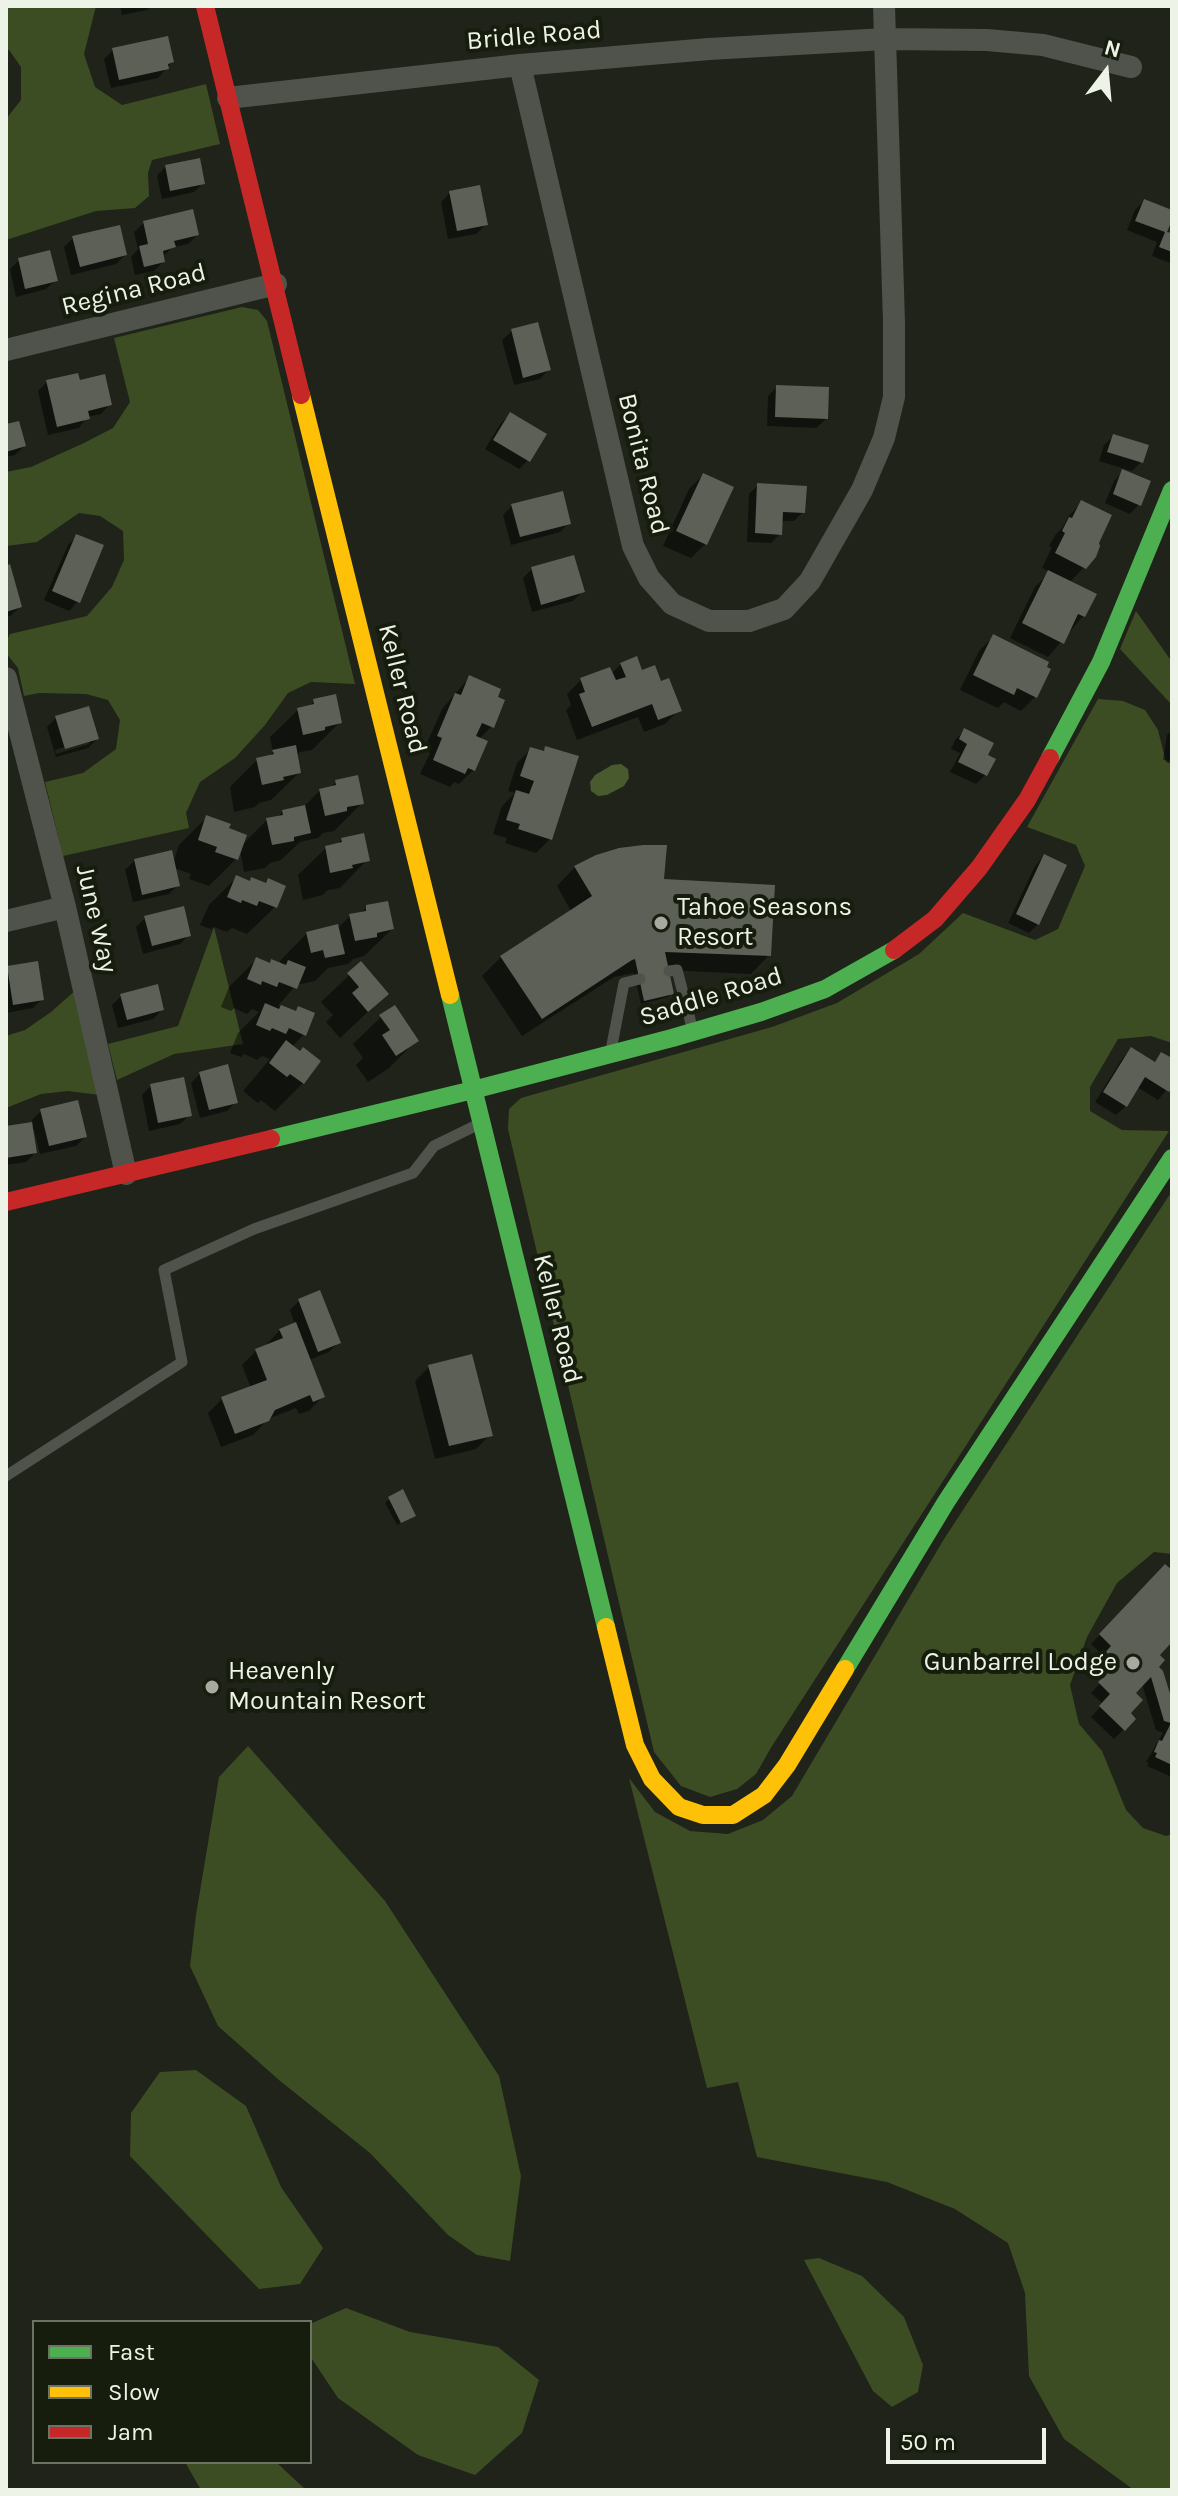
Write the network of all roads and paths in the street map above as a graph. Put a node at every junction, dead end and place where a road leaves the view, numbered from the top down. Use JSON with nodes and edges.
{"nodes":[{"id":1,"x":205,"y":6,"type":"edge"},
{"id":2,"x":884,"y":6,"type":"edge"},
{"id":3,"x":885,"y":39,"type":"junction"},
{"id":4,"x":520,"y":65,"type":"junction"},
{"id":5,"x":1131,"y":67,"type":"dead end"},
{"id":6,"x":228,"y":98,"type":"junction"},
{"id":7,"x":276,"y":284,"type":"junction"},
{"id":8,"x":6,"y":350,"type":"edge"},
{"id":9,"x":1172,"y":490,"type":"edge"},
{"id":10,"x":6,"y":678,"type":"edge"},
{"id":11,"x":65,"y":907,"type":"junction"},
{"id":12,"x":6,"y":921,"type":"edge"},
{"id":13,"x":669,"y":971,"type":"dead end"},
{"id":14,"x":640,"y":979,"type":"dead end"},
{"id":15,"x":693,"y":1031,"type":"junction"},
{"id":16,"x":611,"y":1054,"type":"junction"},
{"id":17,"x":473,"y":1090,"type":"junction"},
{"id":18,"x":482,"y":1123,"type":"junction"},
{"id":19,"x":1172,"y":1158,"type":"edge"},
{"id":20,"x":126,"y":1174,"type":"junction"},
{"id":21,"x":6,"y":1202,"type":"edge"},
{"id":22,"x":6,"y":1476,"type":"edge"}],
"edges":[{"from":1,"to":6,"type":"street","name":"Keller Road"},
{"from":2,"to":3,"type":"street","name":"Bonita Road"},
{"from":3,"to":4,"type":"street","name":"Bridle Road"},
{"from":3,"to":4,"type":"street","name":"Bonita Road"},
{"from":3,"to":5,"type":"street","name":"Bridle Road"},
{"from":4,"to":6,"type":"street","name":"Bridle Road"},
{"from":6,"to":7,"type":"street","name":"Keller Road"},
{"from":7,"to":8,"type":"street","name":"Regina Road"},
{"from":7,"to":17,"type":"street","name":"Keller Road"},
{"from":9,"to":15,"type":"street","name":"Saddle Road"},
{"from":10,"to":11,"type":"street","name":"June Way"},
{"from":11,"to":12,"type":"street"},
{"from":11,"to":20,"type":"street","name":"June Way"},
{"from":13,"to":15,"type":"lane"},
{"from":14,"to":16,"type":"lane"},
{"from":15,"to":16,"type":"street","name":"Saddle Road"},
{"from":16,"to":17,"type":"street","name":"Saddle Road"},
{"from":17,"to":18,"type":"street","name":"Keller Road"},
{"from":17,"to":20,"type":"street","name":"Saddle Road"},
{"from":18,"to":19,"type":"street","name":"Keller Road"},
{"from":18,"to":22,"type":"lane"},
{"from":20,"to":21,"type":"street","name":"Saddle Road"}]}
